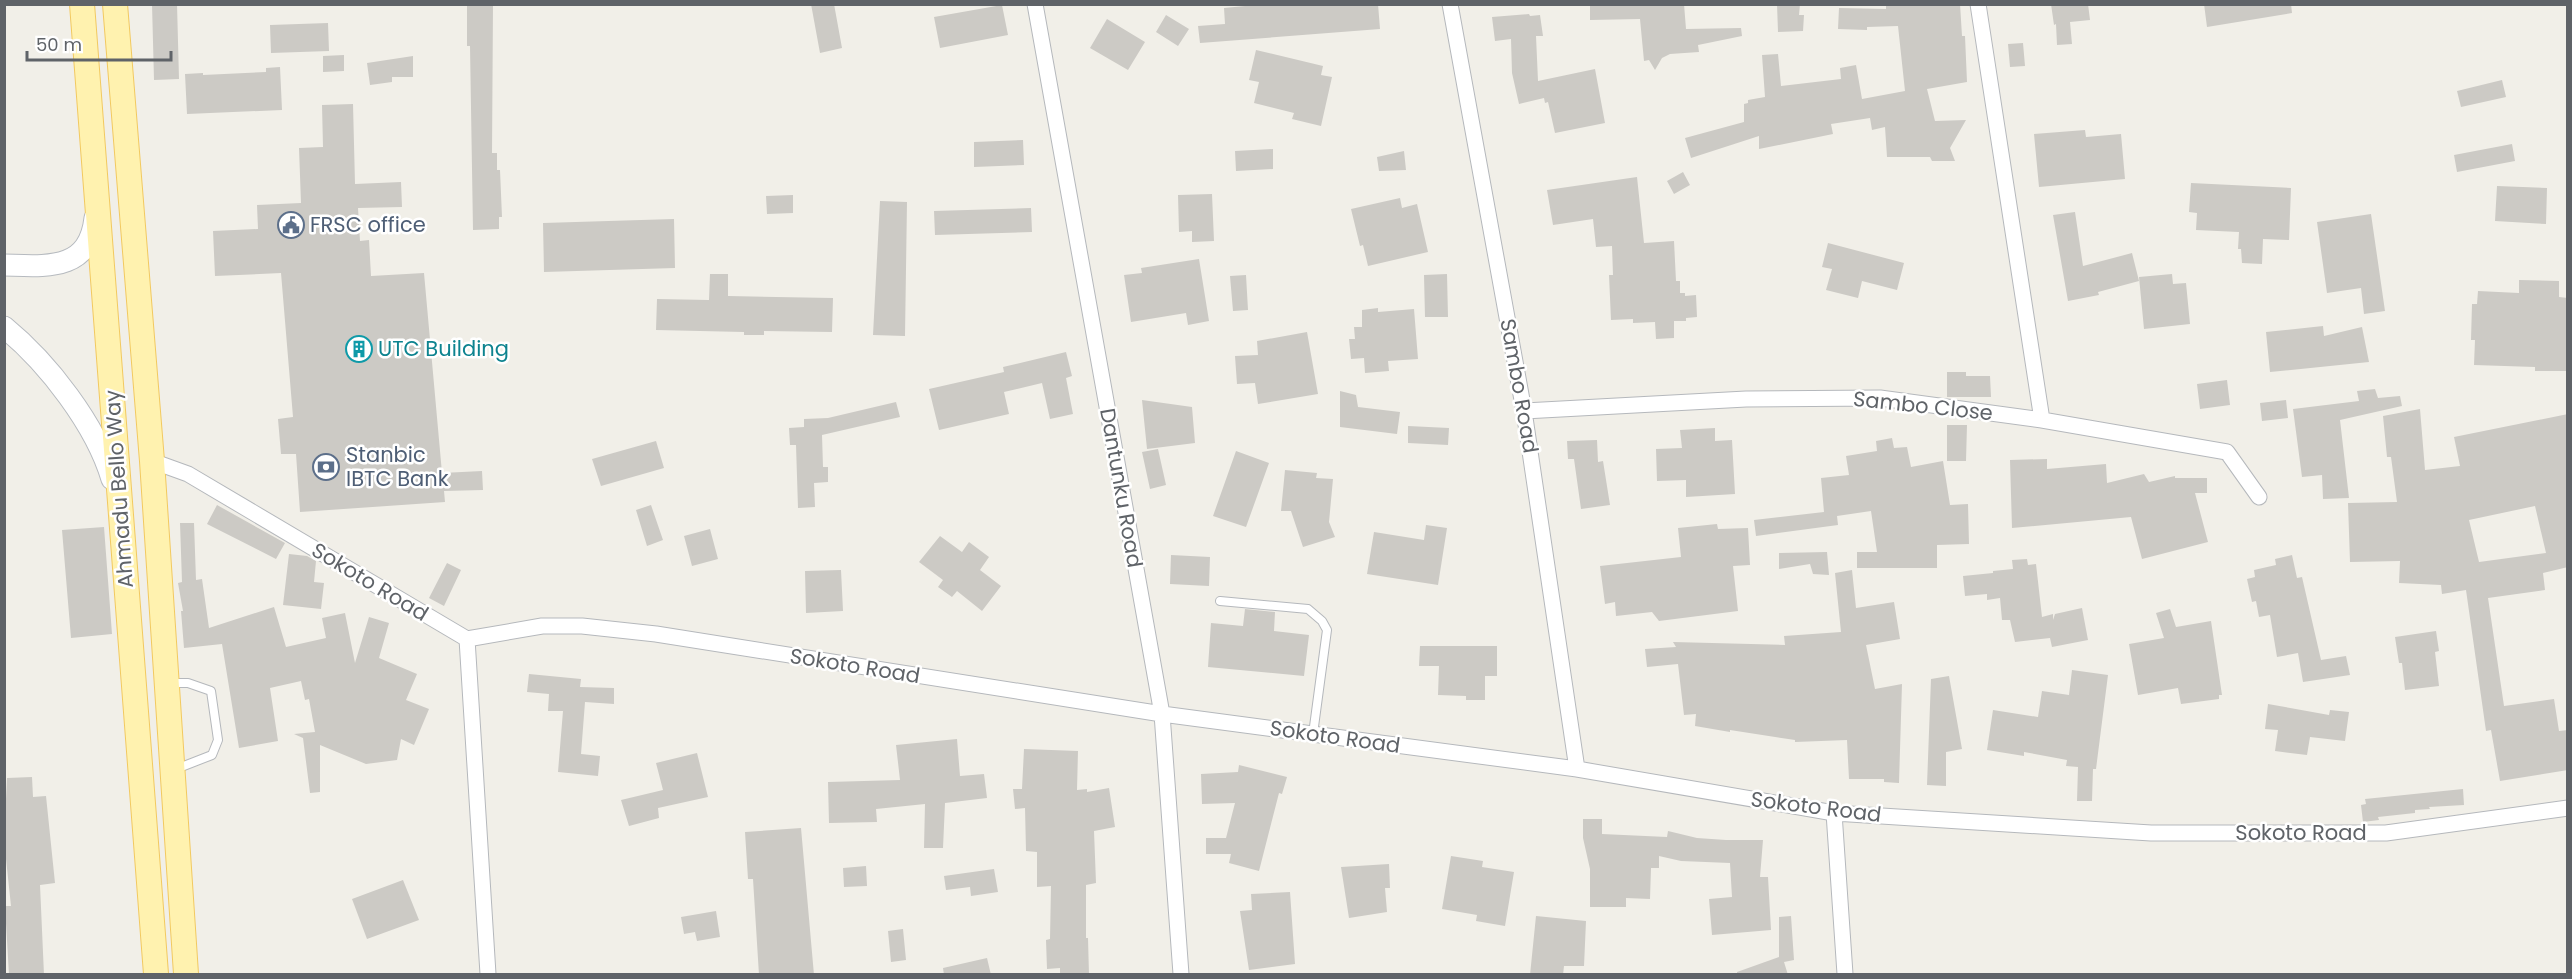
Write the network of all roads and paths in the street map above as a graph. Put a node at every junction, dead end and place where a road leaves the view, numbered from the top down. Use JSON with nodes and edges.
{"nodes":[{"id":1,"x":82,"y":4,"type":"edge"},
{"id":2,"x":115,"y":4,"type":"edge"},
{"id":3,"x":1035,"y":4,"type":"edge"},
{"id":4,"x":1450,"y":4,"type":"edge"},
{"id":5,"x":1978,"y":4,"type":"edge"},
{"id":6,"x":97,"y":200,"type":"junction"},
{"id":7,"x":4,"y":265,"type":"edge"},
{"id":8,"x":4,"y":327,"type":"edge"},
{"id":9,"x":1524,"y":411,"type":"junction"},
{"id":10,"x":2042,"y":420,"type":"junction"},
{"id":11,"x":152,"y":460,"type":"junction"},
{"id":12,"x":2259,"y":496,"type":"dead end"},
{"id":13,"x":121,"y":509,"type":"junction"},
{"id":14,"x":1220,"y":601,"type":"dead end"},
{"id":15,"x":467,"y":639,"type":"junction"},
{"id":16,"x":165,"y":683,"type":"junction"},
{"id":17,"x":1162,"y":714,"type":"junction"},
{"id":18,"x":1313,"y":734,"type":"junction"},
{"id":19,"x":1577,"y":769,"type":"junction"},
{"id":20,"x":171,"y":770,"type":"junction"},
{"id":21,"x":2568,"y":808,"type":"edge"},
{"id":22,"x":1834,"y":813,"type":"junction"},
{"id":23,"x":156,"y":975,"type":"edge"},
{"id":24,"x":186,"y":975,"type":"edge"},
{"id":25,"x":488,"y":975,"type":"edge"},
{"id":26,"x":1182,"y":975,"type":"edge"},
{"id":27,"x":1845,"y":975,"type":"edge"}],
"edges":[{"from":1,"to":6,"type":"main road","name":"Ahmadu Bello Way"},
{"from":2,"to":11,"type":"main road","name":"Ahmadu Bello Way"},
{"from":3,"to":17,"type":"street","name":"Dantunku Road"},
{"from":4,"to":9,"type":"street","name":"Sambo Road"},
{"from":5,"to":10,"type":"street"},
{"from":6,"to":7,"type":"street"},
{"from":6,"to":13,"type":"main road","name":"Ahmadu Bello Way"},
{"from":8,"to":13,"type":"street"},
{"from":9,"to":10,"type":"street","name":"Sambo Close"},
{"from":9,"to":19,"type":"street","name":"Sambo Road"},
{"from":10,"to":12,"type":"street","name":"Sambo Close"},
{"from":11,"to":15,"type":"street","name":"Sokoto Road"},
{"from":11,"to":16,"type":"main road","name":"Ahmadu Bello Way"},
{"from":13,"to":23,"type":"main road","name":"Ahmadu Bello Way"},
{"from":14,"to":18,"type":"lane"},
{"from":15,"to":17,"type":"street","name":"Sokoto Road"},
{"from":15,"to":25,"type":"street"},
{"from":16,"to":20,"type":"main road","name":"Ahmadu Bello Way"},
{"from":16,"to":20,"type":"lane"},
{"from":17,"to":18,"type":"street","name":"Sokoto Road"},
{"from":17,"to":26,"type":"street","name":"Dantunku Road"},
{"from":18,"to":19,"type":"street","name":"Sokoto Road"},
{"from":19,"to":22,"type":"street","name":"Sokoto Road"},
{"from":20,"to":24,"type":"main road","name":"Ahmadu Bello Way"},
{"from":21,"to":22,"type":"street","name":"Sokoto Road"},
{"from":22,"to":27,"type":"street"}]}
